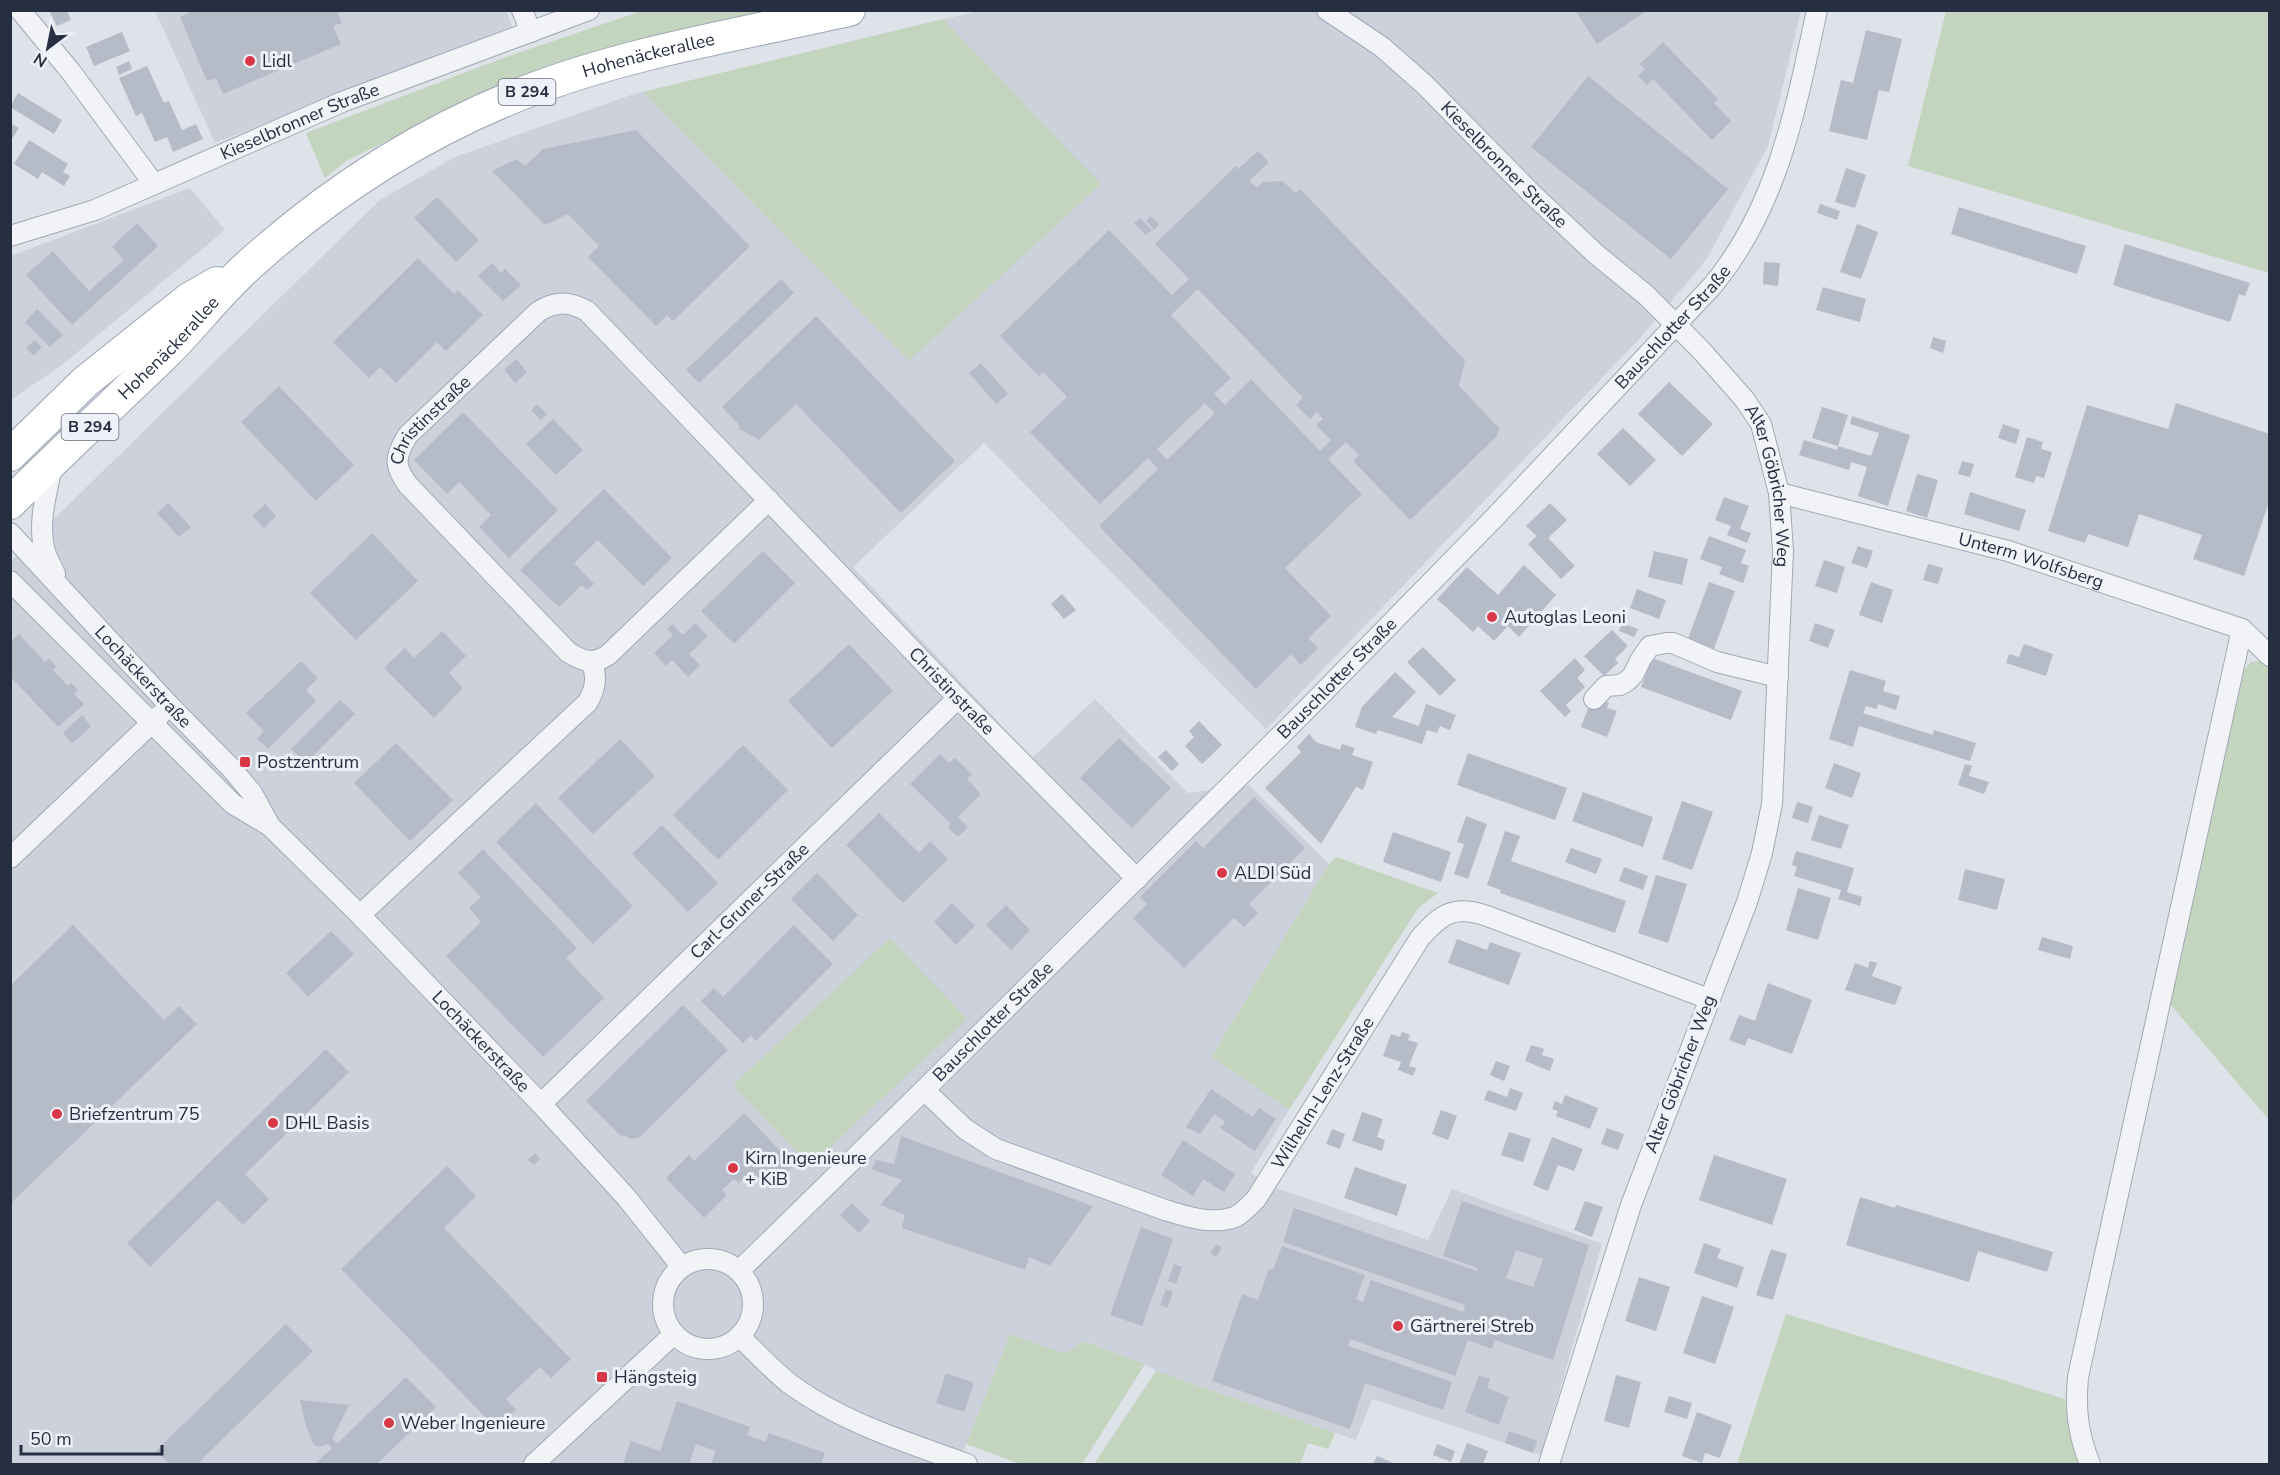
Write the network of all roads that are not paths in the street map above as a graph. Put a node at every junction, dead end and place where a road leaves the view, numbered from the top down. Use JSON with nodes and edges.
{"nodes":[{"id":1,"x":20,"y":10,"type":"edge"},
{"id":2,"x":522,"y":10,"type":"edge"},
{"id":3,"x":589,"y":10,"type":"edge"},
{"id":4,"x":849,"y":10,"type":"edge"},
{"id":5,"x":1326,"y":10,"type":"edge"},
{"id":6,"x":1817,"y":10,"type":"edge"},
{"id":7,"x":531,"y":32,"type":"junction"},
{"id":8,"x":154,"y":184,"type":"junction"},
{"id":9,"x":10,"y":236,"type":"edge"},
{"id":10,"x":247,"y":267,"type":"junction"},
{"id":11,"x":1676,"y":326,"type":"junction"},
{"id":12,"x":10,"y":454,"type":"edge"},
{"id":13,"x":53,"y":463,"type":"junction"},
{"id":14,"x":1779,"y":493,"type":"junction"},
{"id":15,"x":769,"y":501,"type":"junction"},
{"id":16,"x":10,"y":503,"type":"edge"},
{"id":17,"x":10,"y":533,"type":"edge"},
{"id":18,"x":10,"y":581,"type":"edge"},
{"id":19,"x":61,"y":588,"type":"junction"},
{"id":20,"x":20,"y":598,"type":"edge"},
{"id":21,"x":2242,"y":629,"type":"junction"},
{"id":22,"x":2270,"y":656,"type":"edge"},
{"id":23,"x":591,"y":662,"type":"junction"},
{"id":24,"x":1778,"y":677,"type":"junction"},
{"id":25,"x":958,"y":698,"type":"junction"},
{"id":26,"x":1594,"y":699,"type":"dead end"},
{"id":27,"x":170,"y":706,"type":"junction"},
{"id":28,"x":151,"y":723,"type":"junction"},
{"id":29,"x":270,"y":826,"type":"junction"},
{"id":30,"x":10,"y":858,"type":"edge"},
{"id":31,"x":1137,"y":879,"type":"junction"},
{"id":32,"x":360,"y":915,"type":"junction"},
{"id":33,"x":1709,"y":999,"type":"junction"},
{"id":34,"x":924,"y":1090,"type":"junction"},
{"id":35,"x":541,"y":1104,"type":"junction"},
{"id":36,"x":681,"y":1266,"type":"junction"},
{"id":37,"x":739,"y":1271,"type":"junction"},
{"id":38,"x":674,"y":1335,"type":"junction"},
{"id":39,"x":739,"y":1336,"type":"junction"},
{"id":40,"x":534,"y":1464,"type":"edge"},
{"id":41,"x":967,"y":1464,"type":"edge"},
{"id":42,"x":1549,"y":1464,"type":"edge"},
{"id":43,"x":2090,"y":1464,"type":"edge"}],
"edges":[{"from":1,"to":8,"type":"street"},
{"from":2,"to":7,"type":"street"},
{"from":3,"to":7,"type":"street","name":"Kieselbronner Straße"},
{"from":4,"to":10,"type":"main road","name":"Hohenäckerallee","number":"B 294"},
{"from":5,"to":11,"type":"street","name":"Kieselbronner Straße"},
{"from":6,"to":11,"type":"street","name":"Bauschlotter Straße"},
{"from":7,"to":8,"type":"street","name":"Kieselbronner Straße"},
{"from":8,"to":9,"type":"street","name":"Kieselbronner Straße"},
{"from":10,"to":12,"type":"main road","name":"Hohenäckerallee","number":"B 294"},
{"from":10,"to":13,"type":"main road","name":"Hohenäckerallee","number":"B 294"},
{"from":11,"to":14,"type":"street","name":"Alter Göbricher Weg"},
{"from":11,"to":31,"type":"street","name":"Bauschlotter Straße"},
{"from":13,"to":16,"type":"main road","name":"Hohenäckerallee","number":"B 294"},
{"from":13,"to":19,"type":"street"},
{"from":14,"to":21,"type":"street","name":"Unterm Wolfsberg"},
{"from":14,"to":24,"type":"street","name":"Alter Göbricher Weg"},
{"from":15,"to":23,"type":"street"},
{"from":15,"to":23,"type":"street","name":"Christinstraße"},
{"from":15,"to":25,"type":"street","name":"Christinstraße"},
{"from":17,"to":19,"type":"street","name":"Lochäckerstraße"},
{"from":18,"to":20,"type":"street","name":"Lochäckerstraße"},
{"from":19,"to":27,"type":"street","name":"Lochäckerstraße"},
{"from":20,"to":28,"type":"street","name":"Lochäckerstraße"},
{"from":21,"to":22,"type":"street","name":"Unterm Wolfsberg"},
{"from":21,"to":43,"type":"street"},
{"from":23,"to":32,"type":"street"},
{"from":24,"to":26,"type":"street"},
{"from":24,"to":33,"type":"street","name":"Alter Göbricher Weg"},
{"from":25,"to":31,"type":"street","name":"Christinstraße"},
{"from":25,"to":35,"type":"street","name":"Carl-Gruner-Straße"},
{"from":27,"to":28,"type":"street"},
{"from":27,"to":29,"type":"street","name":"Lochäckerstraße"},
{"from":28,"to":29,"type":"street","name":"Lochäckerstraße"},
{"from":28,"to":30,"type":"street"},
{"from":29,"to":32,"type":"street","name":"Lochäckerstraße"},
{"from":31,"to":34,"type":"street","name":"Bauschlotter Straße"},
{"from":32,"to":35,"type":"street","name":"Lochäckerstraße"},
{"from":33,"to":34,"type":"street","name":"Wilhelm-Lenz-Straße"},
{"from":33,"to":42,"type":"street","name":"Alter Göbricher Weg"},
{"from":34,"to":37,"type":"street","name":"Bauschlotter Straße"},
{"from":35,"to":36,"type":"street","name":"Lochäckerstraße"},
{"from":36,"to":37,"type":"street"},
{"from":36,"to":38,"type":"street"},
{"from":37,"to":39,"type":"street"},
{"from":38,"to":39,"type":"street"},
{"from":38,"to":40,"type":"street"},
{"from":39,"to":41,"type":"street"}]}
